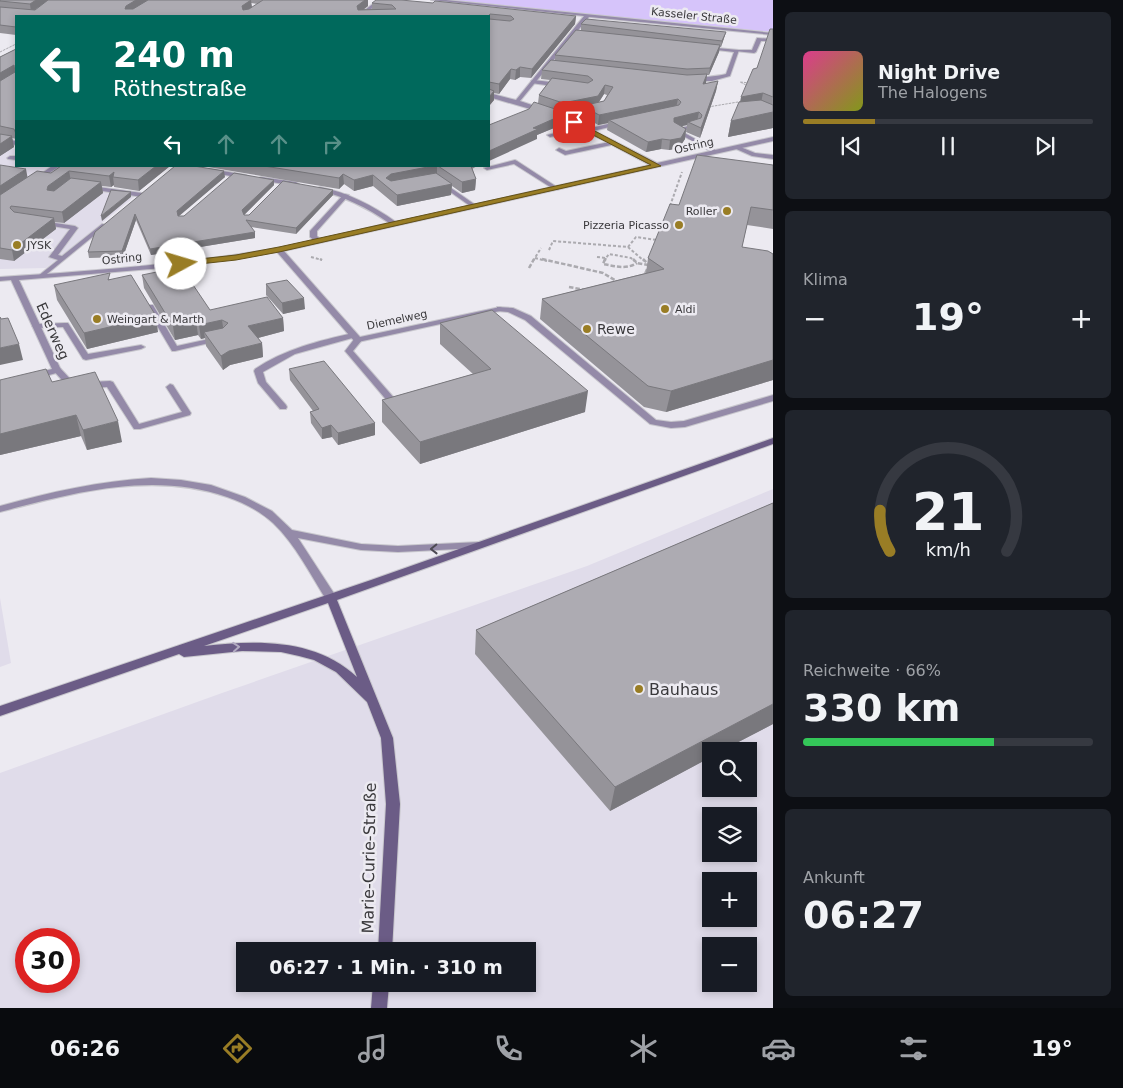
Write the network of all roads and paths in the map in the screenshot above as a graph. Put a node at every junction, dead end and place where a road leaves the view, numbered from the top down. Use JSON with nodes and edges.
{"nodes":[{"id":1,"x":381,"y":0,"type":"edge"},
{"id":2,"x":433,"y":0,"type":"edge"},
{"id":3,"x":372,"y":14,"type":"edge"},
{"id":4,"x":361,"y":15,"type":"edge"},
{"id":5,"x":588,"y":15,"type":"junction"},
{"id":6,"x":572,"y":33,"type":"junction"},
{"id":7,"x":582,"y":34,"type":"edge"},
{"id":8,"x":773,"y":34,"type":"edge"},
{"id":9,"x":773,"y":40,"type":"edge"},
{"id":10,"x":15,"y":44,"type":"edge"},
{"id":11,"x":698,"y":46,"type":"edge"},
{"id":12,"x":737,"y":51,"type":"junction"},
{"id":13,"x":0,"y":52,"type":"edge"},
{"id":14,"x":548,"y":65,"type":"junction"},
{"id":15,"x":558,"y":66,"type":"edge"},
{"id":16,"x":686,"y":80,"type":"edge"},
{"id":17,"x":533,"y":82,"type":"junction"},
{"id":18,"x":756,"y":84,"type":"edge"},
{"id":19,"x":569,"y":86,"type":"edge"},
{"id":20,"x":754,"y":89,"type":"edge"},
{"id":21,"x":490,"y":95,"type":"edge"},
{"id":22,"x":749,"y":100,"type":"edge"},
{"id":23,"x":517,"y":102,"type":"junction"},
{"id":24,"x":592,"y":109,"type":"edge"},
{"id":25,"x":701,"y":109,"type":"edge"},
{"id":26,"x":560,"y":116,"type":"junction"},
{"id":27,"x":627,"y":122,"type":"edge"},
{"id":28,"x":696,"y":126,"type":"edge"},
{"id":29,"x":587,"y":129,"type":"junction"},
{"id":30,"x":550,"y":135,"type":"dead end"},
{"id":31,"x":773,"y":139,"type":"edge"},
{"id":32,"x":0,"y":140,"type":"edge"},
{"id":33,"x":15,"y":143,"type":"edge"},
{"id":34,"x":614,"y":143,"type":"junction"},
{"id":35,"x":736,"y":147,"type":"junction"},
{"id":36,"x":559,"y":150,"type":"dead end"},
{"id":37,"x":715,"y":152,"type":"junction"},
{"id":38,"x":773,"y":157,"type":"edge"},
{"id":39,"x":670,"y":163,"type":"junction"},
{"id":40,"x":657,"y":166,"type":"junction"},
{"id":41,"x":55,"y":167,"type":"edge"},
{"id":42,"x":487,"y":168,"type":"dead end"},
{"id":43,"x":203,"y":170,"type":"edge"},
{"id":44,"x":682,"y":172,"type":"junction"},
{"id":45,"x":233,"y":175,"type":"junction"},
{"id":46,"x":687,"y":175,"type":"dead end"},
{"id":47,"x":680,"y":179,"type":"junction"},
{"id":48,"x":437,"y":180,"type":"edge"},
{"id":49,"x":686,"y":180,"type":"edge"},
{"id":50,"x":226,"y":181,"type":"edge"},
{"id":51,"x":32,"y":182,"type":"edge"},
{"id":52,"x":284,"y":182,"type":"junction"},
{"id":53,"x":301,"y":185,"type":"edge"},
{"id":54,"x":80,"y":186,"type":"edge"},
{"id":55,"x":310,"y":187,"type":"edge"},
{"id":56,"x":277,"y":188,"type":"edge"},
{"id":57,"x":557,"y":188,"type":"junction"},
{"id":58,"x":149,"y":189,"type":"edge"},
{"id":59,"x":142,"y":195,"type":"junction"},
{"id":60,"x":346,"y":195,"type":"junction"},
{"id":61,"x":673,"y":199,"type":"junction"},
{"id":62,"x":679,"y":200,"type":"edge"},
{"id":63,"x":135,"y":201,"type":"edge"},
{"id":64,"x":475,"y":207,"type":"junction"},
{"id":65,"x":670,"y":207,"type":"edge"},
{"id":66,"x":114,"y":218,"type":"edge"},
{"id":67,"x":37,"y":222,"type":"edge"},
{"id":68,"x":663,"y":223,"type":"edge"},
{"id":69,"x":395,"y":224,"type":"junction"},
{"id":70,"x":640,"y":226,"type":"dead end"},
{"id":71,"x":660,"y":240,"type":"edge"},
{"id":72,"x":318,"y":241,"type":"junction"},
{"id":73,"x":628,"y":247,"type":"junction"},
{"id":74,"x":541,"y":248,"type":"dead end"},
{"id":75,"x":279,"y":250,"type":"junction"},
{"id":76,"x":549,"y":250,"type":"dead end"},
{"id":77,"x":597,"y":257,"type":"dead end"},
{"id":78,"x":64,"y":258,"type":"junction"},
{"id":79,"x":535,"y":258,"type":"junction"},
{"id":80,"x":606,"y":258,"type":"junction"},
{"id":81,"x":637,"y":263,"type":"junction"},
{"id":82,"x":649,"y":265,"type":"junction"},
{"id":83,"x":529,"y":268,"type":"dead end"},
{"id":84,"x":127,"y":270,"type":"junction"},
{"id":85,"x":42,"y":276,"type":"junction"},
{"id":86,"x":14,"y":278,"type":"junction"},
{"id":87,"x":132,"y":278,"type":"edge"},
{"id":88,"x":0,"y":279,"type":"edge"},
{"id":89,"x":642,"y":279,"type":"edge"},
{"id":90,"x":621,"y":284,"type":"edge"},
{"id":91,"x":568,"y":287,"type":"dead end"},
{"id":92,"x":591,"y":293,"type":"edge"},
{"id":93,"x":146,"y":302,"type":"edge"},
{"id":94,"x":36,"y":326,"type":"junction"},
{"id":95,"x":356,"y":337,"type":"junction"},
{"id":96,"x":224,"y":338,"type":"edge"},
{"id":97,"x":141,"y":347,"type":"dead end"},
{"id":98,"x":57,"y":370,"type":"junction"},
{"id":99,"x":28,"y":377,"type":"edge"},
{"id":100,"x":170,"y":387,"type":"dead end"},
{"id":101,"x":773,"y":398,"type":"edge"},
{"id":102,"x":392,"y":401,"type":"edge"},
{"id":103,"x":283,"y":407,"type":"dead end"},
{"id":104,"x":773,"y":441,"type":"edge"},
{"id":105,"x":0,"y":509,"type":"edge"},
{"id":106,"x":288,"y":533,"type":"junction"},
{"id":107,"x":483,"y":545,"type":"junction"},
{"id":108,"x":331,"y":598,"type":"junction"},
{"id":109,"x":154,"y":658,"type":"junction"},
{"id":110,"x":374,"y":703,"type":"junction"},
{"id":111,"x":0,"y":711,"type":"edge"},
{"id":112,"x":385,"y":942,"type":"edge"},
{"id":113,"x":380,"y":992,"type":"edge"},
{"id":114,"x":379,"y":1008,"type":"edge"}],
"edges":[{"from":1,"to":4,"type":"street"},
{"from":2,"to":5,"type":"street","name":"Kasseler Straße"},
{"from":3,"to":4,"type":"street"},
{"from":5,"to":6,"type":"street"},
{"from":5,"to":8,"type":"street","name":"Kasseler Straße"},
{"from":6,"to":7,"type":"street"},
{"from":6,"to":14,"type":"street"},
{"from":9,"to":12,"type":"street"},
{"from":10,"to":13,"type":"path"},
{"from":11,"to":12,"type":"street"},
{"from":12,"to":16,"type":"street"},
{"from":14,"to":15,"type":"street"},
{"from":14,"to":17,"type":"street"},
{"from":17,"to":19,"type":"street"},
{"from":17,"to":23,"type":"street"},
{"from":18,"to":20,"type":"path"},
{"from":21,"to":23,"type":"street"},
{"from":22,"to":25,"type":"path"},
{"from":23,"to":26,"type":"street"},
{"from":24,"to":26,"type":"street"},
{"from":26,"to":29,"type":"street"},
{"from":27,"to":29,"type":"street"},
{"from":28,"to":37,"type":"street"},
{"from":29,"to":30,"type":"street"},
{"from":29,"to":34,"type":"street"},
{"from":31,"to":35,"type":"street","name":"Ostring"},
{"from":32,"to":33,"type":"street"},
{"from":34,"to":36,"type":"street"},
{"from":34,"to":40,"type":"street"},
{"from":35,"to":37,"type":"street","name":"Ostring"},
{"from":35,"to":38,"type":"street"},
{"from":37,"to":39,"type":"street","name":"Ostring"},
{"from":39,"to":40,"type":"street","name":"Ostring"},
{"from":39,"to":44,"type":"path"},
{"from":40,"to":57,"type":"street","name":"Ostring"},
{"from":41,"to":51,"type":"street"},
{"from":42,"to":57,"type":"street"},
{"from":43,"to":45,"type":"street"},
{"from":44,"to":46,"type":"path"},
{"from":44,"to":47,"type":"path"},
{"from":45,"to":50,"type":"street"},
{"from":45,"to":52,"type":"street"},
{"from":47,"to":49,"type":"path"},
{"from":47,"to":61,"type":"path"},
{"from":48,"to":64,"type":"street"},
{"from":52,"to":53,"type":"street"},
{"from":52,"to":56,"type":"street"},
{"from":54,"to":59,"type":"street"},
{"from":55,"to":60,"type":"street"},
{"from":57,"to":64,"type":"street","name":"Ostring"},
{"from":58,"to":59,"type":"street"},
{"from":59,"to":63,"type":"street"},
{"from":60,"to":69,"type":"street"},
{"from":60,"to":72,"type":"street"},
{"from":61,"to":62,"type":"path"},
{"from":61,"to":65,"type":"path"},
{"from":64,"to":69,"type":"street","name":"Ostring"},
{"from":66,"to":78,"type":"street"},
{"from":67,"to":78,"type":"street"},
{"from":68,"to":70,"type":"path"},
{"from":69,"to":72,"type":"street","name":"Ostring"},
{"from":71,"to":73,"type":"path"},
{"from":72,"to":75,"type":"street","name":"Ostring"},
{"from":73,"to":76,"type":"path"},
{"from":73,"to":82,"type":"path"},
{"from":74,"to":79,"type":"path"},
{"from":75,"to":84,"type":"street","name":"Ostring"},
{"from":75,"to":95,"type":"street","name":"Diemelweg"},
{"from":77,"to":80,"type":"path"},
{"from":78,"to":85,"type":"street"},
{"from":79,"to":83,"type":"path"},
{"from":79,"to":90,"type":"path"},
{"from":80,"to":81,"type":"path"},
{"from":80,"to":81,"type":"path"},
{"from":81,"to":82,"type":"path"},
{"from":82,"to":89,"type":"path"},
{"from":84,"to":85,"type":"street","name":"Ostring"},
{"from":84,"to":87,"type":"street"},
{"from":85,"to":86,"type":"street","name":"Ostring"},
{"from":86,"to":88,"type":"street","name":"Ostring"},
{"from":86,"to":94,"type":"street","name":"Ederweg"},
{"from":91,"to":92,"type":"path"},
{"from":93,"to":96,"type":"street"},
{"from":94,"to":97,"type":"street"},
{"from":94,"to":98,"type":"street","name":"Ederweg"},
{"from":95,"to":101,"type":"street","name":"Diemelweg"},
{"from":95,"to":102,"type":"street"},
{"from":95,"to":103,"type":"street"},
{"from":98,"to":99,"type":"street","name":"Ederweg"},
{"from":98,"to":100,"type":"street"},
{"from":104,"to":107,"type":"main road"},
{"from":105,"to":106,"type":"street"},
{"from":107,"to":106,"type":"street","one_way":true},
{"from":106,"to":108,"type":"street"},
{"from":107,"to":108,"type":"main road"},
{"from":108,"to":109,"type":"main road"},
{"from":108,"to":110,"type":"main road","name":"Marie-Curie-Straße"},
{"from":109,"to":110,"type":"main road","one_way":true},
{"from":109,"to":111,"type":"main road"},
{"from":110,"to":112,"type":"main road","name":"Marie-Curie-Straße"},
{"from":113,"to":114,"type":"main road"}]}
